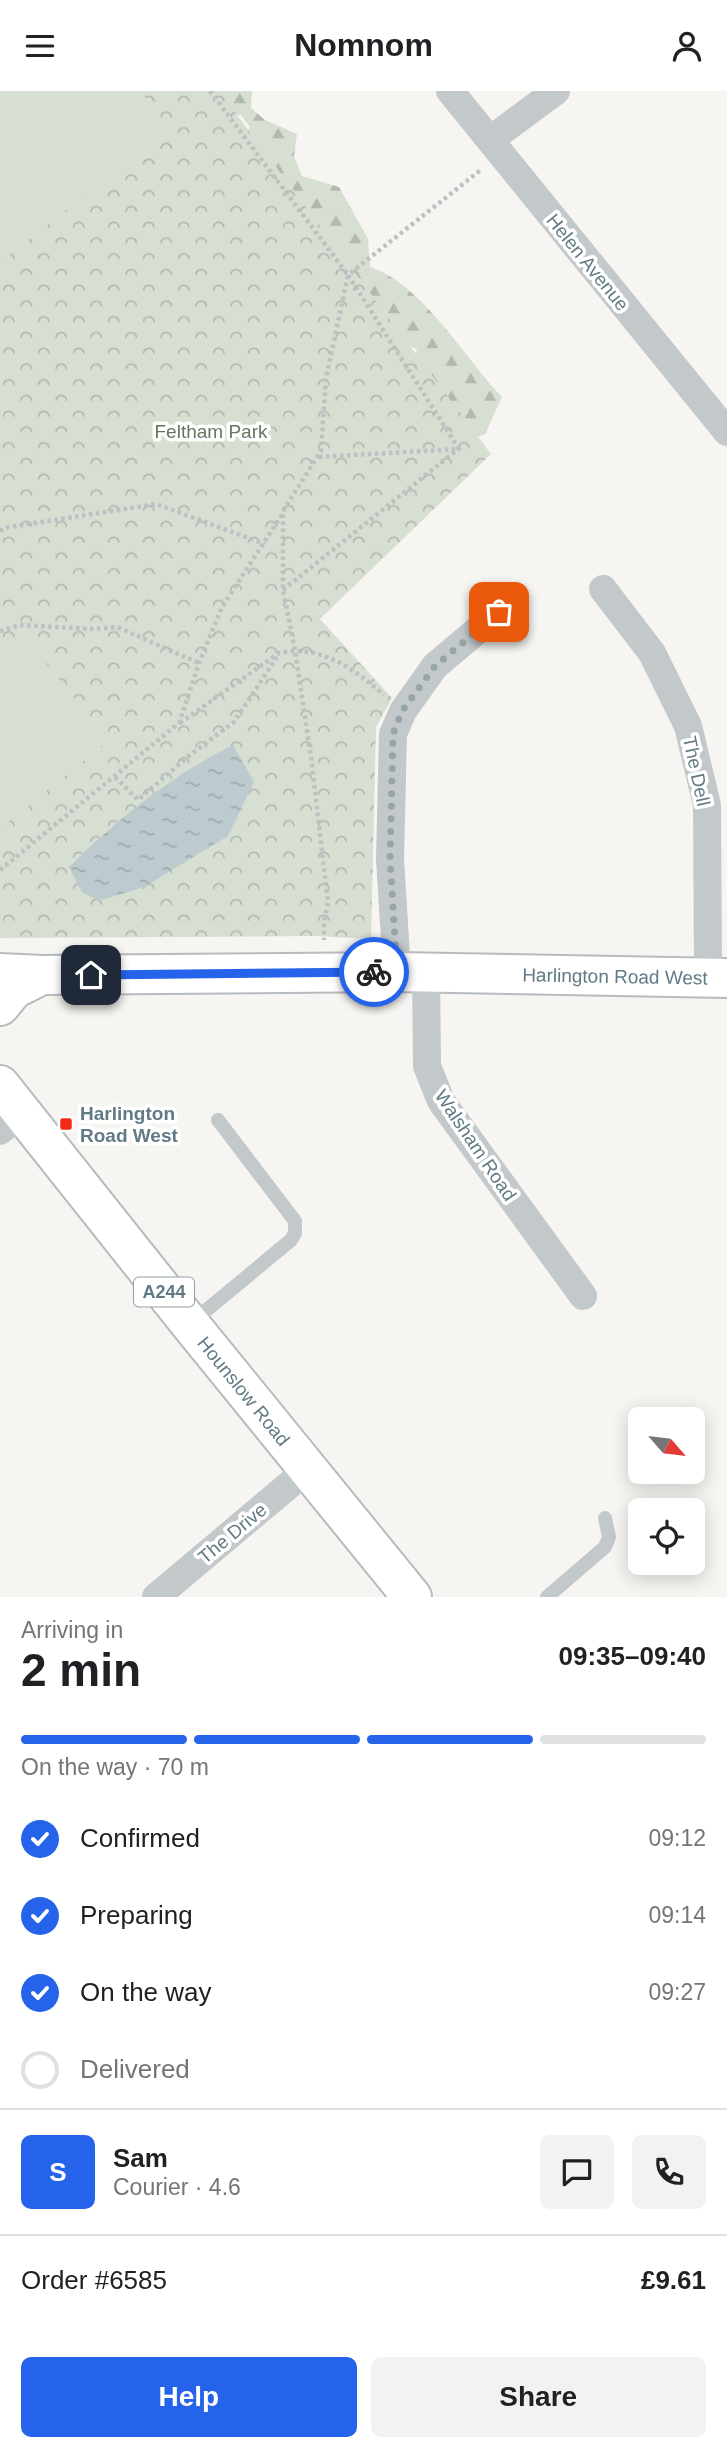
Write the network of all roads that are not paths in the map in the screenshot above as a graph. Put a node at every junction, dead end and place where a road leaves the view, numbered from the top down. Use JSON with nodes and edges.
{"nodes":[{"id":1,"x":450,"y":91,"type":"edge"},
{"id":2,"x":556,"y":91,"type":"edge"},
{"id":3,"x":495,"y":147,"type":"junction"},
{"id":4,"x":724,"y":421,"type":"edge"},
{"id":5,"x":603,"y":589,"type":"dead end"},
{"id":6,"x":499,"y":612,"type":"dead end"},
{"id":7,"x":0,"y":973,"type":"edge"},
{"id":8,"x":412,"y":973,"type":"junction"},
{"id":9,"x":41,"y":975,"type":"junction"},
{"id":10,"x":718,"y":978,"type":"edge"},
{"id":11,"x":0,"y":1006,"type":"edge"},
{"id":12,"x":7,"y":1109,"type":"edge"},
{"id":13,"x":218,"y":1120,"type":"dead end"},
{"id":14,"x":583,"y":1296,"type":"dead end"},
{"id":15,"x":190,"y":1324,"type":"junction"},
{"id":16,"x":308,"y":1469,"type":"junction"},
{"id":17,"x":605,"y":1518,"type":"dead end"},
{"id":18,"x":156,"y":1597,"type":"edge"},
{"id":19,"x":412,"y":1597,"type":"edge"},
{"id":20,"x":547,"y":1597,"type":"edge"}],
"edges":[{"from":1,"to":3,"type":"street","name":"Helen Avenue"},
{"from":2,"to":3,"type":"street"},
{"from":3,"to":4,"type":"street","name":"Helen Avenue"},
{"from":5,"to":10,"type":"street","name":"The Dell"},
{"from":6,"to":8,"type":"street","name":"Walsham Road"},
{"from":7,"to":9,"type":"main road","name":"Harlington Road West"},
{"from":8,"to":9,"type":"main road","name":"Harlington Road West"},
{"from":8,"to":10,"type":"main road","name":"Harlington Road West"},
{"from":8,"to":14,"type":"street","name":"Walsham Road"},
{"from":9,"to":11,"type":"main road"},
{"from":12,"to":15,"type":"main road","name":"Hounslow Road","number":"A244"},
{"from":13,"to":15,"type":"lane"},
{"from":15,"to":16,"type":"main road","name":"Hounslow Road","number":"A244"},
{"from":16,"to":18,"type":"street","name":"The Drive"},
{"from":16,"to":19,"type":"main road","name":"Hounslow Road","number":"A244"},
{"from":17,"to":20,"type":"lane"}]}
